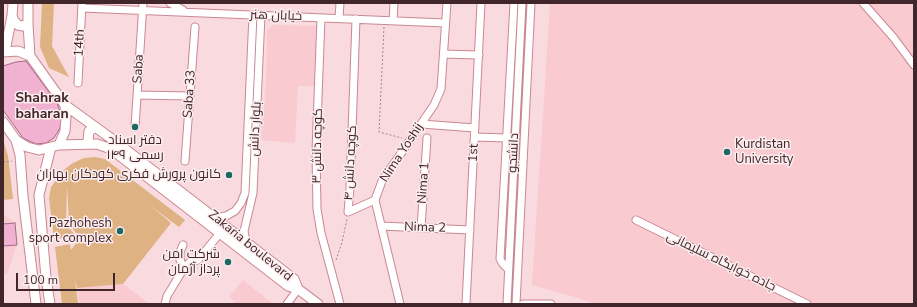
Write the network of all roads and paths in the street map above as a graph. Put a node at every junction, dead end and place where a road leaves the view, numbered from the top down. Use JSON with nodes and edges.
{"nodes":[{"id":1,"x":13,"y":3,"type":"edge"},
{"id":2,"x":28,"y":3,"type":"edge"},
{"id":3,"x":170,"y":3,"type":"edge"},
{"id":4,"x":340,"y":3,"type":"edge"},
{"id":5,"x":394,"y":3,"type":"edge"},
{"id":6,"x":447,"y":3,"type":"edge"},
{"id":7,"x":481,"y":3,"type":"edge"},
{"id":8,"x":514,"y":3,"type":"edge"},
{"id":9,"x":522,"y":3,"type":"edge"},
{"id":10,"x":531,"y":3,"type":"edge"},
{"id":11,"x":863,"y":3,"type":"edge"},
{"id":12,"x":82,"y":5,"type":"edge"},
{"id":13,"x":143,"y":7,"type":"edge"},
{"id":14,"x":187,"y":12,"type":"junction"},
{"id":15,"x":253,"y":15,"type":"junction"},
{"id":16,"x":261,"y":15,"type":"junction"},
{"id":17,"x":12,"y":16,"type":"junction"},
{"id":18,"x":321,"y":18,"type":"junction"},
{"id":19,"x":339,"y":18,"type":"junction"},
{"id":20,"x":356,"y":19,"type":"junction"},
{"id":21,"x":385,"y":20,"type":"junction"},
{"id":22,"x":393,"y":21,"type":"junction"},
{"id":23,"x":445,"y":23,"type":"junction"},
{"id":24,"x":28,"y":24,"type":"junction"},
{"id":25,"x":195,"y":27,"type":"dead end"},
{"id":26,"x":4,"y":51,"type":"edge"},
{"id":27,"x":444,"y":54,"type":"junction"},
{"id":28,"x":479,"y":55,"type":"junction"},
{"id":29,"x":30,"y":56,"type":"junction"},
{"id":30,"x":914,"y":66,"type":"edge"},
{"id":31,"x":78,"y":83,"type":"dead end"},
{"id":32,"x":137,"y":95,"type":"junction"},
{"id":33,"x":190,"y":96,"type":"junction"},
{"id":34,"x":65,"y":104,"type":"junction"},
{"id":35,"x":3,"y":122,"type":"edge"},
{"id":36,"x":421,"y":124,"type":"junction"},
{"id":37,"x":96,"y":127,"type":"junction"},
{"id":38,"x":135,"y":127,"type":"dead end"},
{"id":39,"x":475,"y":128,"type":"junction"},
{"id":40,"x":475,"y":137,"type":"junction"},
{"id":41,"x":427,"y":138,"type":"dead end"},
{"id":42,"x":507,"y":138,"type":"junction"},
{"id":43,"x":16,"y":140,"type":"junction"},
{"id":44,"x":410,"y":140,"type":"junction"},
{"id":45,"x":90,"y":143,"type":"junction"},
{"id":46,"x":55,"y":146,"type":"junction"},
{"id":47,"x":185,"y":161,"type":"dead end"},
{"id":48,"x":3,"y":162,"type":"edge"},
{"id":49,"x":8,"y":162,"type":"dead end"},
{"id":50,"x":245,"y":193,"type":"junction"},
{"id":51,"x":253,"y":193,"type":"junction"},
{"id":52,"x":39,"y":195,"type":"junction"},
{"id":53,"x":23,"y":196,"type":"junction"},
{"id":54,"x":375,"y":200,"type":"junction"},
{"id":55,"x":348,"y":212,"type":"junction"},
{"id":56,"x":215,"y":218,"type":"junction"},
{"id":57,"x":636,"y":220,"type":"dead end"},
{"id":58,"x":381,"y":226,"type":"junction"},
{"id":59,"x":421,"y":228,"type":"junction"},
{"id":60,"x":470,"y":230,"type":"junction"},
{"id":61,"x":220,"y":233,"type":"junction"},
{"id":62,"x":246,"y":242,"type":"junction"},
{"id":63,"x":183,"y":245,"type":"dead end"},
{"id":64,"x":184,"y":268,"type":"junction"},
{"id":65,"x":508,"y":269,"type":"junction"},
{"id":66,"x":332,"y":272,"type":"junction"},
{"id":67,"x":298,"y":290,"type":"junction"},
{"id":68,"x":314,"y":303,"type":"edge"},
{"id":69,"x":36,"y":304,"type":"edge"},
{"id":70,"x":50,"y":304,"type":"edge"},
{"id":71,"x":165,"y":304,"type":"edge"},
{"id":72,"x":287,"y":304,"type":"edge"},
{"id":73,"x":340,"y":304,"type":"edge"},
{"id":74,"x":400,"y":304,"type":"edge"},
{"id":75,"x":466,"y":304,"type":"edge"},
{"id":76,"x":507,"y":304,"type":"edge"},
{"id":77,"x":516,"y":304,"type":"edge"},
{"id":78,"x":523,"y":304,"type":"edge"},
{"id":79,"x":551,"y":304,"type":"edge"},
{"id":80,"x":807,"y":304,"type":"edge"}],
"edges":[{"from":1,"to":17,"type":"main road"},
{"from":2,"to":24,"type":"main road"},
{"from":3,"to":14,"type":"street"},
{"from":4,"to":19,"type":"street"},
{"from":5,"to":22,"type":"street"},
{"from":6,"to":23,"type":"street","name":"Nima Yoshij"},
{"from":7,"to":28,"type":"street","name":"1st"},
{"from":8,"to":42,"type":"street"},
{"from":9,"to":65,"type":"street","name":"دانشجو"},
{"from":10,"to":77,"type":"street","name":"دانشجو"},
{"from":11,"to":30,"type":"street"},
{"from":12,"to":13,"type":"street","name":"خیابان هنر"},
{"from":12,"to":31,"type":"street","name":"14th"},
{"from":13,"to":14,"type":"street","name":"خیابان هنر"},
{"from":13,"to":32,"type":"street","name":"Saba"},
{"from":14,"to":15,"type":"street","name":"خیابان هنر"},
{"from":15,"to":16,"type":"street","name":"خیابان هنر"},
{"from":15,"to":50,"type":"street","name":"بلوار دانش"},
{"from":16,"to":18,"type":"street","name":"خیابان هنر"},
{"from":16,"to":51,"type":"street","name":"بلوار دانش"},
{"from":17,"to":24,"type":"main road"},
{"from":17,"to":26,"type":"main road"},
{"from":18,"to":19,"type":"street","name":"خیابان هنر"},
{"from":18,"to":66,"type":"street","name":"کوچه دانش ۳"},
{"from":19,"to":20,"type":"street","name":"خیابان هنر"},
{"from":20,"to":21,"type":"street","name":"خیابان هنر"},
{"from":20,"to":55,"type":"street","name":"کوچه دانش ۴"},
{"from":21,"to":22,"type":"street","name":"خیابان هنر"},
{"from":21,"to":44,"type":"path"},
{"from":22,"to":23,"type":"street","name":"خیابان هنر"},
{"from":23,"to":27,"type":"street","name":"Nima Yoshij"},
{"from":24,"to":29,"type":"main road"},
{"from":25,"to":33,"type":"street","name":"Saba 33"},
{"from":26,"to":29,"type":"main road"},
{"from":27,"to":28,"type":"street"},
{"from":27,"to":36,"type":"street","name":"Nima Yoshij"},
{"from":28,"to":39,"type":"street","name":"1st"},
{"from":29,"to":34,"type":"main road","name":"Zakaria boulevard"},
{"from":32,"to":33,"type":"street"},
{"from":32,"to":38,"type":"street","name":"Saba"},
{"from":33,"to":47,"type":"street","name":"Saba 33"},
{"from":34,"to":37,"type":"main road","name":"Zakaria boulevard"},
{"from":34,"to":46,"type":"main road"},
{"from":35,"to":43,"type":"main road"},
{"from":36,"to":39,"type":"street"},
{"from":36,"to":44,"type":"street","name":"Nima Yoshij"},
{"from":37,"to":45,"type":"main road"},
{"from":37,"to":56,"type":"main road","name":"Zakaria boulevard"},
{"from":39,"to":40,"type":"street","name":"1st"},
{"from":40,"to":42,"type":"street"},
{"from":40,"to":60,"type":"street","name":"1st"},
{"from":41,"to":59,"type":"street","name":"Nima 1"},
{"from":42,"to":65,"type":"street"},
{"from":43,"to":46,"type":"main road","name":"Zakaria boulevard"},
{"from":43,"to":53,"type":"main road"},
{"from":44,"to":54,"type":"street","name":"Nima Yoshij"},
{"from":45,"to":46,"type":"main road","name":"Zakaria boulevard"},
{"from":45,"to":61,"type":"main road","name":"Zakaria boulevard"},
{"from":46,"to":52,"type":"main road"},
{"from":48,"to":49,"type":"path"},
{"from":50,"to":51,"type":"street"},
{"from":50,"to":56,"type":"street","name":"بلوار دانش"},
{"from":51,"to":62,"type":"street","name":"بلوار دانش"},
{"from":52,"to":53,"type":"main road"},
{"from":52,"to":70,"type":"main road"},
{"from":53,"to":69,"type":"main road"},
{"from":54,"to":55,"type":"street"},
{"from":54,"to":58,"type":"street"},
{"from":55,"to":66,"type":"path","name":"کوچه دانش ۴"},
{"from":56,"to":62,"type":"main road","name":"Zakaria boulevard"},
{"from":57,"to":80,"type":"street","name":"جاده خوابگاه سلیمانی"},
{"from":58,"to":59,"type":"street","name":"Nima 2"},
{"from":58,"to":74,"type":"street"},
{"from":59,"to":60,"type":"street","name":"Nima 2"},
{"from":60,"to":75,"type":"street","name":"1st"},
{"from":61,"to":64,"type":"street"},
{"from":61,"to":67,"type":"main road","name":"Zakaria boulevard"},
{"from":62,"to":67,"type":"main road","name":"Zakaria boulevard"},
{"from":63,"to":64,"type":"street"},
{"from":64,"to":71,"type":"street"},
{"from":65,"to":76,"type":"street","name":"دانشجو"},
{"from":66,"to":73,"type":"street"},
{"from":67,"to":68,"type":"main road"},
{"from":67,"to":72,"type":"street"},
{"from":78,"to":79,"type":"street"}]}
